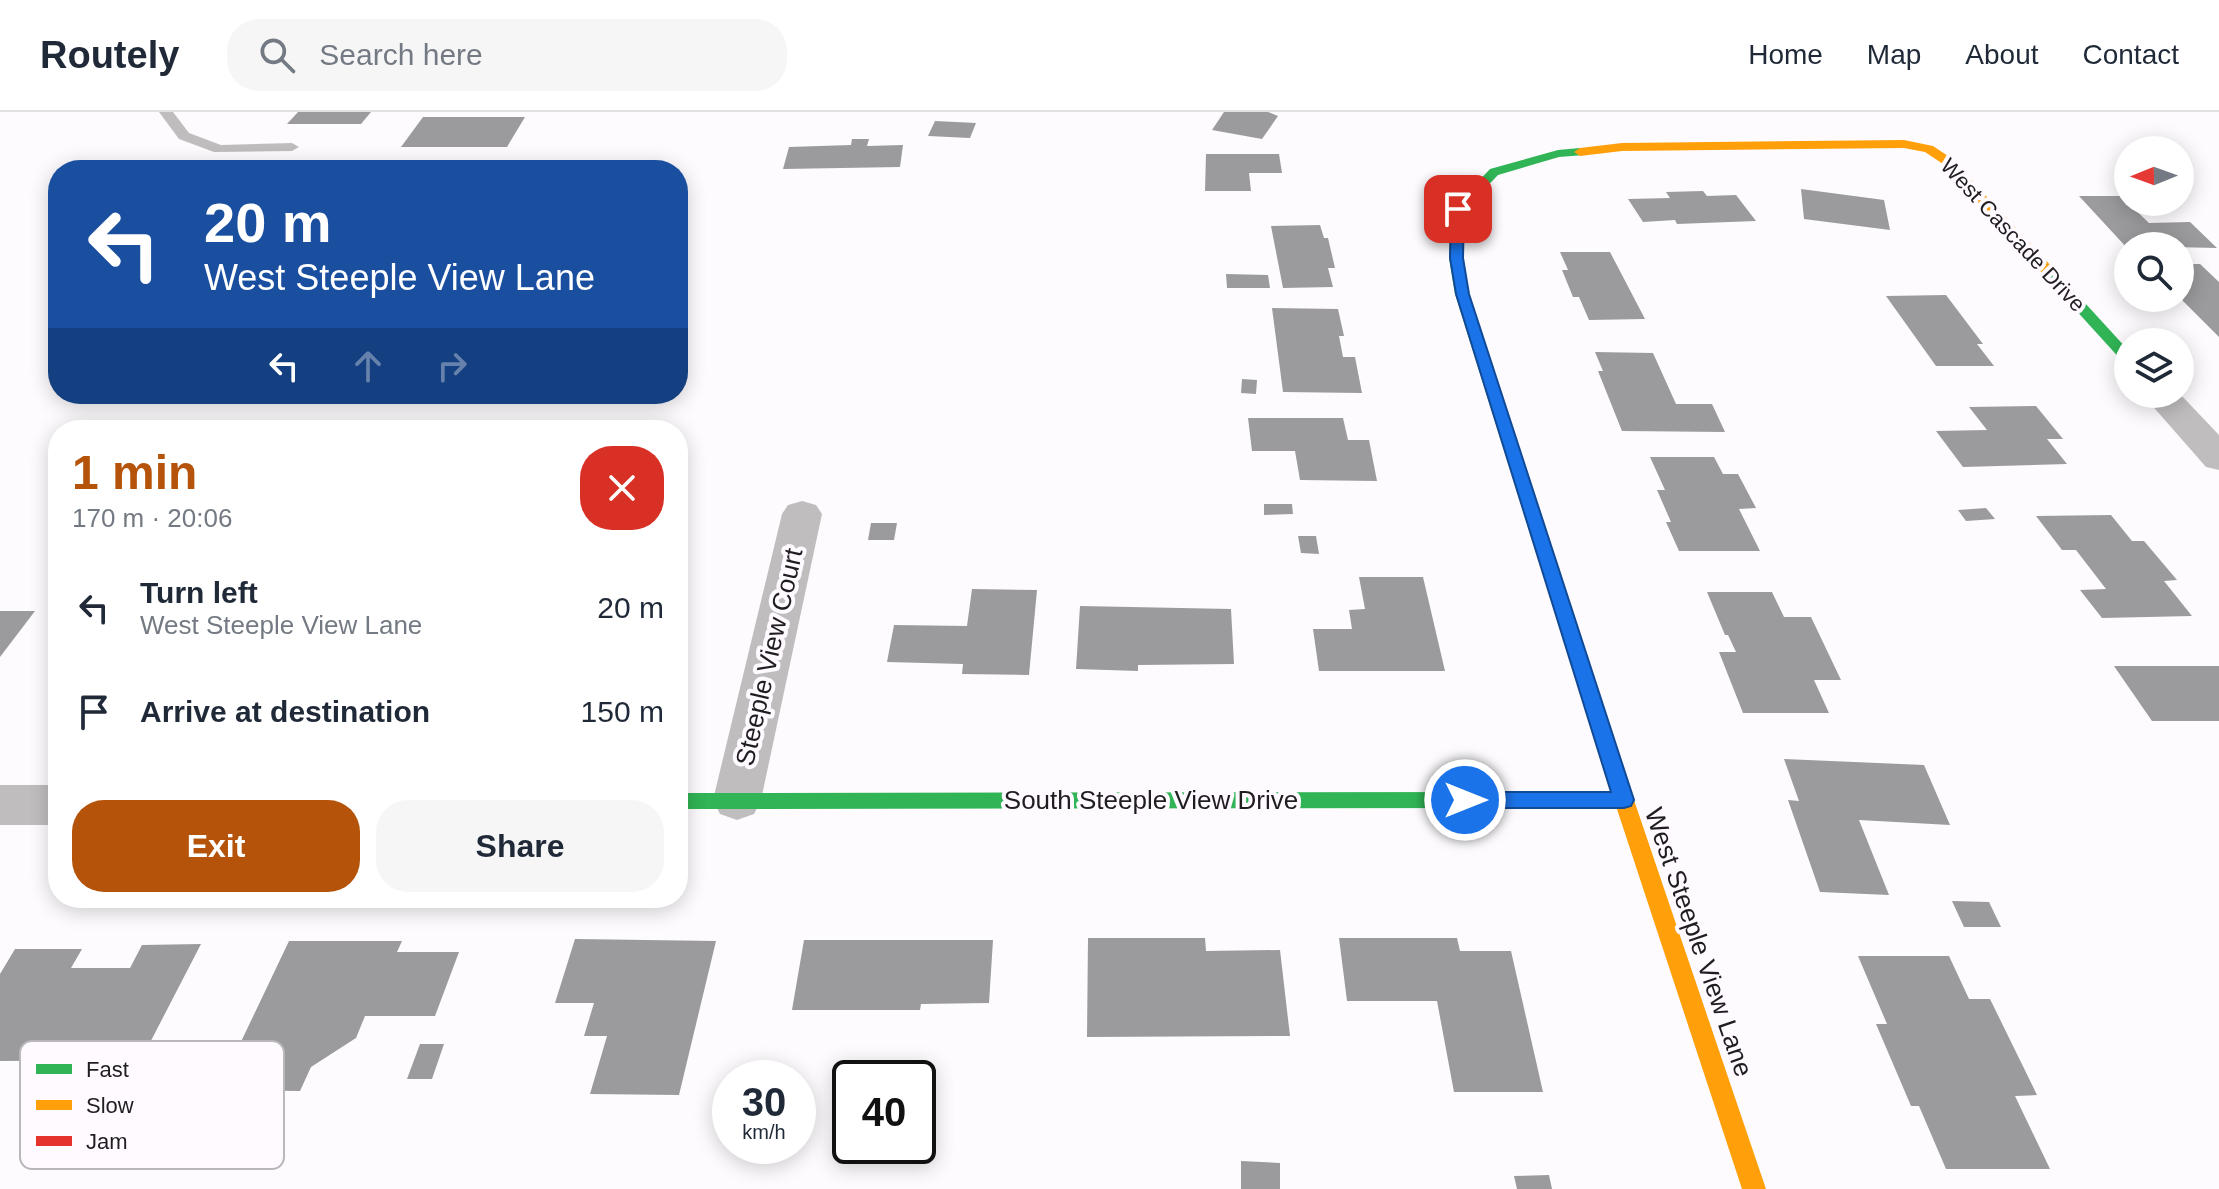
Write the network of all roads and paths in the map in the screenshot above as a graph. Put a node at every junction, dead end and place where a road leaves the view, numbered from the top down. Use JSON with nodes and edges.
{"nodes":[{"id":1,"x":166,"y":112,"type":"edge"},
{"id":2,"x":292,"y":147,"type":"dead end"},
{"id":3,"x":1929,"y":149,"type":"joint"},
{"id":4,"x":2114,"y":344,"type":"edge"},
{"id":5,"x":2173,"y":408,"type":"edge"},
{"id":6,"x":2219,"y":458,"type":"edge"},
{"id":7,"x":802,"y":514,"type":"dead end"},
{"id":8,"x":737,"y":800,"type":"junction"},
{"id":9,"x":1624,"y":800,"type":"junction"},
{"id":10,"x":688,"y":801,"type":"edge"},
{"id":11,"x":0,"y":805,"type":"edge"},
{"id":12,"x":48,"y":805,"type":"edge"},
{"id":13,"x":1754,"y":1189,"type":"edge"}],
"edges":[{"from":1,"to":2,"type":"lane"},
{"from":3,"to":4,"type":"street","name":"West Cascade Drive"},
{"from":3,"to":9,"type":"street","name":"West Steeple View Lane"},
{"from":5,"to":6,"type":"street"},
{"from":7,"to":8,"type":"street","name":"Steeple View Court"},
{"from":8,"to":9,"type":"street","name":"South Steeple View Drive"},
{"from":8,"to":10,"type":"street","name":"South Steeple View Drive"},
{"from":9,"to":13,"type":"street","name":"West Steeple View Lane"},
{"from":11,"to":12,"type":"street"}]}
